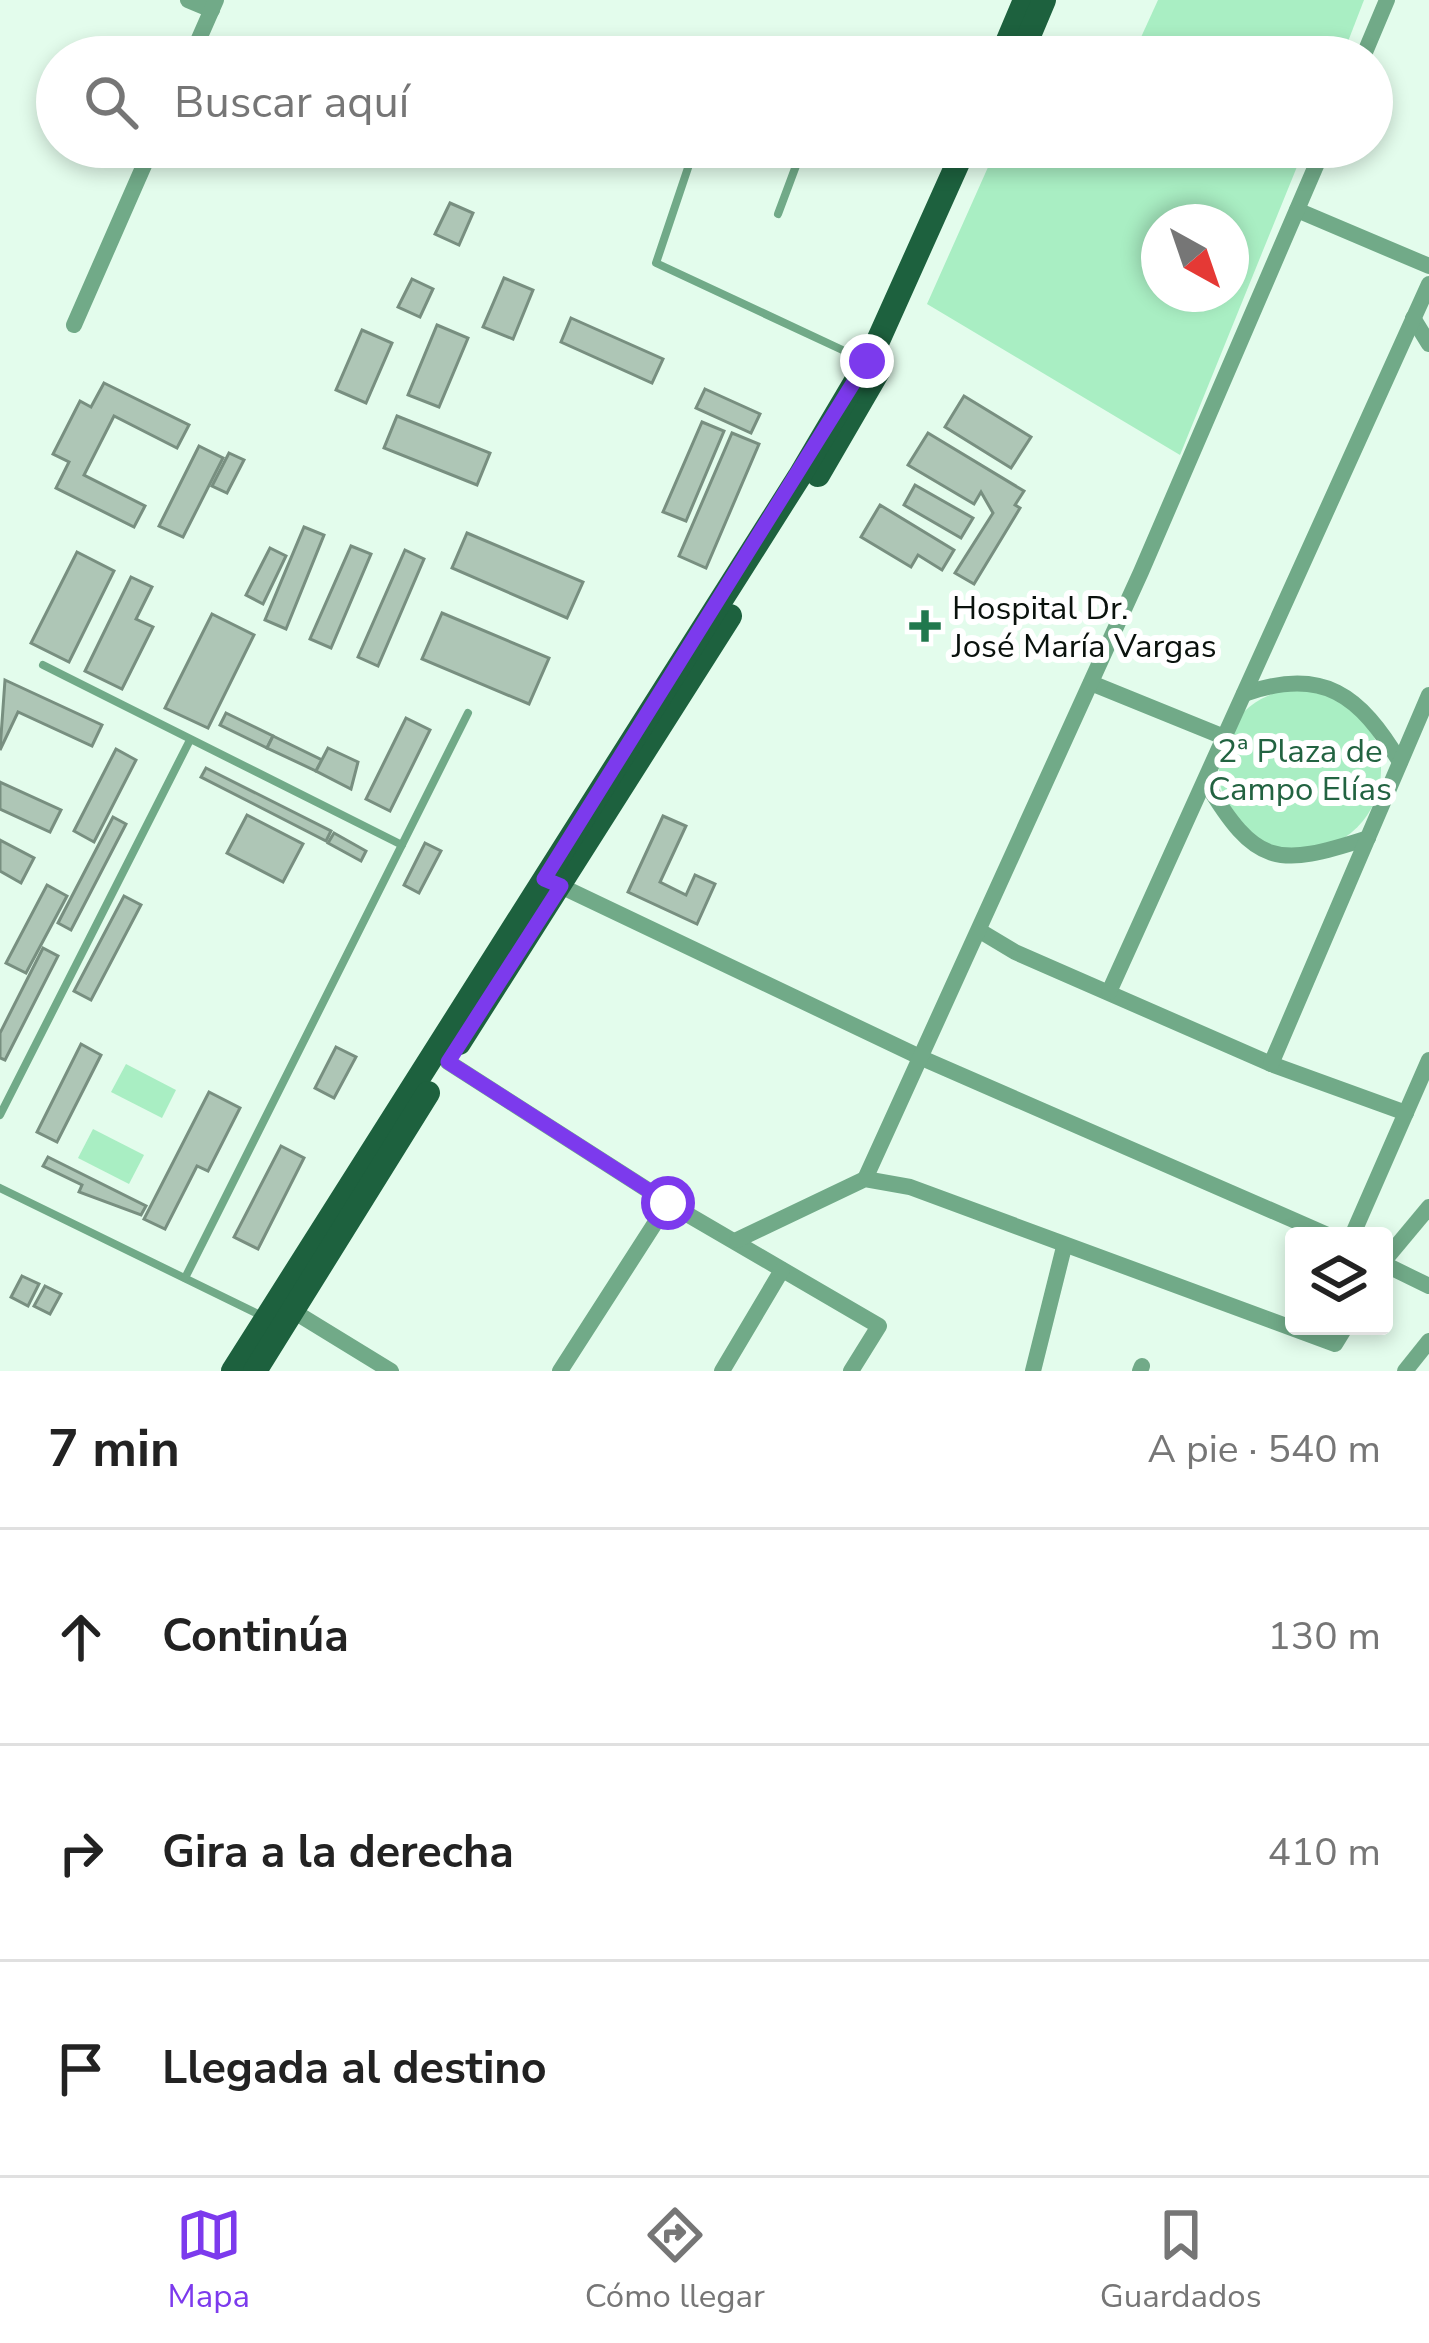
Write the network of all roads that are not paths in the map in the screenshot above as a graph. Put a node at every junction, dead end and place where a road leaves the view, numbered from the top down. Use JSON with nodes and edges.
{"nodes":[{"id":1,"x":188,"y":0,"type":"edge"},
{"id":2,"x":1024,"y":0,"type":"edge"},
{"id":3,"x":1044,"y":0,"type":"edge"},
{"id":4,"x":1388,"y":0,"type":"edge"},
{"id":5,"x":214,"y":5,"type":"edge"},
{"id":6,"x":200,"y":36,"type":"edge"},
{"id":7,"x":1009,"y":36,"type":"edge"},
{"id":8,"x":1029,"y":36,"type":"edge"},
{"id":9,"x":1372,"y":36,"type":"edge"},
{"id":10,"x":143,"y":168,"type":"edge"},
{"id":11,"x":688,"y":168,"type":"edge"},
{"id":12,"x":795,"y":168,"type":"edge"},
{"id":13,"x":954,"y":168,"type":"edge"},
{"id":14,"x":973,"y":168,"type":"edge"},
{"id":15,"x":1315,"y":168,"type":"edge"},
{"id":16,"x":1297,"y":211,"type":"junction"},
{"id":17,"x":778,"y":214,"type":"dead end"},
{"id":18,"x":1429,"y":266,"type":"edge"},
{"id":19,"x":1429,"y":284,"type":"edge"},
{"id":20,"x":1414,"y":318,"type":"junction"},
{"id":21,"x":74,"y":325,"type":"dead end"},
{"id":22,"x":1429,"y":344,"type":"edge"},
{"id":23,"x":867,"y":361,"type":"junction"},
{"id":24,"x":43,"y":665,"type":"dead end"},
{"id":25,"x":1091,"y":683,"type":"junction"},
{"id":26,"x":1244,"y":694,"type":"junction"},
{"id":27,"x":1429,"y":695,"type":"edge"},
{"id":28,"x":468,"y":713,"type":"dead end"},
{"id":29,"x":1224,"y":737,"type":"junction"},
{"id":30,"x":190,"y":740,"type":"junction"},
{"id":31,"x":1400,"y":762,"type":"junction"},
{"id":32,"x":1205,"y":781,"type":"junction"},
{"id":33,"x":1368,"y":838,"type":"junction"},
{"id":34,"x":402,"y":845,"type":"junction"},
{"id":35,"x":552,"y":882,"type":"junction"},
{"id":36,"x":980,"y":931,"type":"junction"},
{"id":37,"x":1109,"y":992,"type":"junction"},
{"id":38,"x":924,"y":1059,"type":"junction"},
{"id":39,"x":1429,"y":1060,"type":"edge"},
{"id":40,"x":448,"y":1062,"type":"junction"},
{"id":41,"x":1270,"y":1064,"type":"junction"},
{"id":42,"x":1406,"y":1113,"type":"junction"},
{"id":43,"x":0,"y":1115,"type":"edge"},
{"id":44,"x":880,"y":1155,"type":"junction"},
{"id":45,"x":866,"y":1179,"type":"junction"},
{"id":46,"x":910,"y":1187,"type":"junction"},
{"id":47,"x":0,"y":1188,"type":"edge"},
{"id":48,"x":668,"y":1203,"type":"junction"},
{"id":49,"x":1429,"y":1207,"type":"edge"},
{"id":50,"x":1309,"y":1227,"type":"edge"},
{"id":51,"x":1356,"y":1227,"type":"edge"},
{"id":52,"x":737,"y":1240,"type":"junction"},
{"id":53,"x":1064,"y":1247,"type":"junction"},
{"id":54,"x":1393,"y":1251,"type":"edge"},
{"id":55,"x":1393,"y":1267,"type":"edge"},
{"id":56,"x":782,"y":1270,"type":"junction"},
{"id":57,"x":185,"y":1278,"type":"junction"},
{"id":58,"x":1429,"y":1286,"type":"edge"},
{"id":59,"x":293,"y":1311,"type":"junction"},
{"id":60,"x":267,"y":1318,"type":"junction"},
{"id":61,"x":1285,"y":1326,"type":"edge"},
{"id":62,"x":1310,"y":1335,"type":"edge"},
{"id":63,"x":1340,"y":1335,"type":"edge"},
{"id":64,"x":1429,"y":1341,"type":"edge"},
{"id":65,"x":233,"y":1371,"type":"edge"},
{"id":66,"x":255,"y":1371,"type":"edge"},
{"id":67,"x":391,"y":1371,"type":"edge"},
{"id":68,"x":560,"y":1371,"type":"edge"},
{"id":69,"x":722,"y":1371,"type":"edge"},
{"id":70,"x":851,"y":1371,"type":"edge"},
{"id":71,"x":1033,"y":1371,"type":"edge"},
{"id":72,"x":1405,"y":1371,"type":"edge"}],
"edges":[{"from":1,"to":5,"type":"street"},
{"from":2,"to":7,"type":"main road"},
{"from":3,"to":8,"type":"main road"},
{"from":4,"to":9,"type":"street"},
{"from":5,"to":6,"type":"street"},
{"from":10,"to":21,"type":"street"},
{"from":11,"to":23,"type":"lane"},
{"from":12,"to":17,"type":"lane"},
{"from":13,"to":23,"type":"main road"},
{"from":14,"to":35,"type":"main road"},
{"from":15,"to":16,"type":"street"},
{"from":16,"to":18,"type":"street"},
{"from":16,"to":25,"type":"street"},
{"from":19,"to":20,"type":"street"},
{"from":20,"to":22,"type":"street"},
{"from":20,"to":26,"type":"street"},
{"from":23,"to":35,"type":"main road"},
{"from":24,"to":30,"type":"lane"},
{"from":25,"to":29,"type":"street"},
{"from":25,"to":36,"type":"street"},
{"from":26,"to":29,"type":"street"},
{"from":26,"to":31,"type":"street"},
{"from":27,"to":31,"type":"street"},
{"from":28,"to":34,"type":"lane"},
{"from":29,"to":32,"type":"street"},
{"from":30,"to":34,"type":"lane"},
{"from":30,"to":43,"type":"lane"},
{"from":31,"to":33,"type":"street"},
{"from":32,"to":33,"type":"street"},
{"from":32,"to":37,"type":"street"},
{"from":33,"to":41,"type":"street"},
{"from":34,"to":57,"type":"lane"},
{"from":35,"to":38,"type":"street"},
{"from":35,"to":40,"type":"main road"},
{"from":35,"to":60,"type":"main road"},
{"from":36,"to":37,"type":"street"},
{"from":36,"to":38,"type":"street"},
{"from":37,"to":41,"type":"street"},
{"from":38,"to":44,"type":"street"},
{"from":38,"to":50,"type":"street"},
{"from":39,"to":42,"type":"street"},
{"from":40,"to":48,"type":"street"},
{"from":40,"to":59,"type":"main road"},
{"from":41,"to":42,"type":"street"},
{"from":42,"to":51,"type":"street"},
{"from":44,"to":45,"type":"street"},
{"from":44,"to":46,"type":"street"},
{"from":45,"to":46,"type":"street"},
{"from":45,"to":52,"type":"street"},
{"from":46,"to":53,"type":"street"},
{"from":47,"to":57,"type":"lane"},
{"from":48,"to":52,"type":"street"},
{"from":48,"to":68,"type":"street"},
{"from":49,"to":54,"type":"street"},
{"from":52,"to":56,"type":"street"},
{"from":53,"to":61,"type":"street"},
{"from":53,"to":71,"type":"street"},
{"from":55,"to":58,"type":"street"},
{"from":56,"to":69,"type":"street"},
{"from":56,"to":70,"type":"street"},
{"from":57,"to":60,"type":"lane"},
{"from":59,"to":66,"type":"main road"},
{"from":59,"to":67,"type":"street"},
{"from":60,"to":65,"type":"main road"},
{"from":62,"to":63,"type":"street"},
{"from":64,"to":72,"type":"street"}]}
